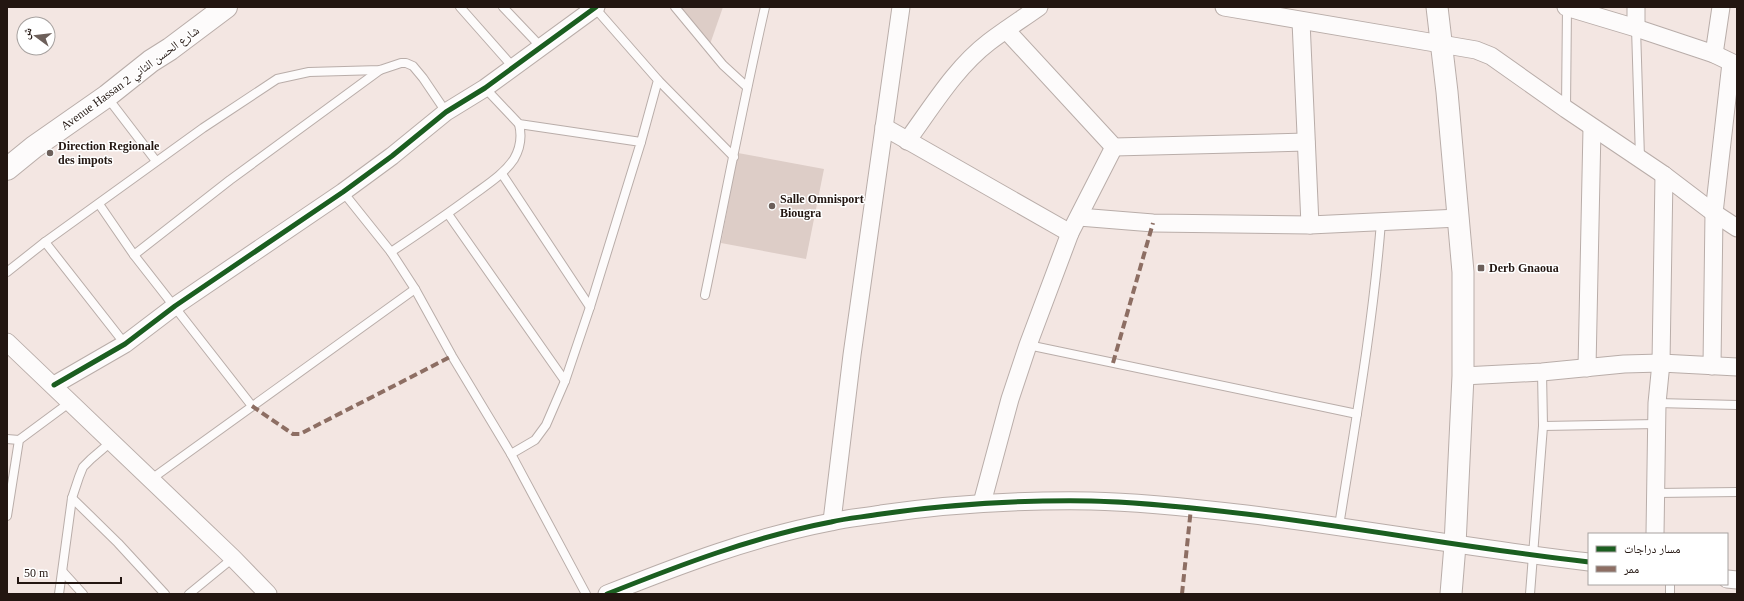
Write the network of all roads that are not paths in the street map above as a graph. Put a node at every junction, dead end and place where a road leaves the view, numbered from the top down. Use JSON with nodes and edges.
{"nodes":[{"id":1,"x":226,"y":7,"type":"edge"},
{"id":2,"x":460,"y":7,"type":"edge"},
{"id":3,"x":503,"y":7,"type":"edge"},
{"id":4,"x":675,"y":7,"type":"edge"},
{"id":5,"x":765,"y":7,"type":"edge"},
{"id":6,"x":901,"y":7,"type":"edge"},
{"id":7,"x":1039,"y":7,"type":"edge"},
{"id":8,"x":1224,"y":7,"type":"edge"},
{"id":9,"x":1437,"y":7,"type":"edge"},
{"id":10,"x":1566,"y":7,"type":"edge"},
{"id":11,"x":1636,"y":7,"type":"edge"},
{"id":12,"x":1721,"y":7,"type":"edge"},
{"id":13,"x":596,"y":8,"type":"edge"},
{"id":14,"x":1265,"y":10,"type":"edge"},
{"id":15,"x":1300,"y":21,"type":"junction"},
{"id":16,"x":1636,"y":28,"type":"junction"},
{"id":17,"x":1006,"y":30,"type":"junction"},
{"id":18,"x":1441,"y":44,"type":"junction"},
{"id":19,"x":542,"y":48,"type":"junction"},
{"id":20,"x":1714,"y":54,"type":"junction"},
{"id":21,"x":1734,"y":64,"type":"edge"},
{"id":22,"x":513,"y":67,"type":"junction"},
{"id":23,"x":380,"y":70,"type":"junction"},
{"id":24,"x":658,"y":80,"type":"junction"},
{"id":25,"x":747,"y":87,"type":"junction"},
{"id":26,"x":485,"y":88,"type":"junction"},
{"id":27,"x":107,"y":96,"type":"junction"},
{"id":28,"x":1566,"y":109,"type":"junction"},
{"id":29,"x":446,"y":112,"type":"junction"},
{"id":30,"x":519,"y":124,"type":"junction"},
{"id":31,"x":884,"y":128,"type":"junction"},
{"id":32,"x":1592,"y":128,"type":"junction"},
{"id":33,"x":907,"y":141,"type":"junction"},
{"id":34,"x":641,"y":142,"type":"junction"},
{"id":35,"x":1306,"y":142,"type":"junction"},
{"id":36,"x":34,"y":147,"type":"junction"},
{"id":37,"x":1114,"y":147,"type":"junction"},
{"id":38,"x":734,"y":157,"type":"junction"},
{"id":39,"x":1640,"y":159,"type":"junction"},
{"id":40,"x":7,"y":161,"type":"edge"},
{"id":41,"x":156,"y":161,"type":"junction"},
{"id":42,"x":7,"y":169,"type":"edge"},
{"id":43,"x":502,"y":174,"type":"junction"},
{"id":44,"x":1664,"y":174,"type":"junction"},
{"id":45,"x":343,"y":192,"type":"junction"},
{"id":46,"x":99,"y":204,"type":"junction"},
{"id":47,"x":448,"y":214,"type":"junction"},
{"id":48,"x":1714,"y":214,"type":"junction"},
{"id":49,"x":1079,"y":217,"type":"junction"},
{"id":50,"x":1459,"y":218,"type":"junction"},
{"id":51,"x":1381,"y":222,"type":"junction"},
{"id":52,"x":1310,"y":225,"type":"junction"},
{"id":53,"x":1737,"y":228,"type":"edge"},
{"id":54,"x":1070,"y":234,"type":"junction"},
{"id":55,"x":45,"y":242,"type":"junction"},
{"id":56,"x":390,"y":252,"type":"junction"},
{"id":57,"x":134,"y":255,"type":"junction"},
{"id":58,"x":7,"y":272,"type":"edge"},
{"id":59,"x":415,"y":289,"type":"junction"},
{"id":60,"x":705,"y":295,"type":"dead end"},
{"id":61,"x":175,"y":306,"type":"junction"},
{"id":62,"x":590,"y":307,"type":"junction"},
{"id":63,"x":7,"y":342,"type":"edge"},
{"id":64,"x":125,"y":344,"type":"junction"},
{"id":65,"x":1028,"y":345,"type":"junction"},
{"id":66,"x":1661,"y":363,"type":"junction"},
{"id":67,"x":1712,"y":366,"type":"junction"},
{"id":68,"x":1737,"y":367,"type":"edge"},
{"id":69,"x":1587,"y":368,"type":"junction"},
{"id":70,"x":1542,"y":372,"type":"junction"},
{"id":71,"x":1463,"y":376,"type":"junction"},
{"id":72,"x":565,"y":381,"type":"junction"},
{"id":73,"x":54,"y":386,"type":"junction"},
{"id":74,"x":69,"y":403,"type":"junction"},
{"id":75,"x":1657,"y":403,"type":"junction"},
{"id":76,"x":252,"y":406,"type":"junction"},
{"id":77,"x":1737,"y":406,"type":"edge"},
{"id":78,"x":1356,"y":414,"type":"junction"},
{"id":79,"x":1657,"y":424,"type":"junction"},
{"id":80,"x":1543,"y":426,"type":"junction"},
{"id":81,"x":7,"y":439,"type":"edge"},
{"id":82,"x":19,"y":440,"type":"junction"},
{"id":83,"x":112,"y":442,"type":"junction"},
{"id":84,"x":511,"y":454,"type":"junction"},
{"id":85,"x":150,"y":480,"type":"junction"},
{"id":86,"x":1737,"y":492,"type":"edge"},
{"id":87,"x":1657,"y":493,"type":"junction"},
{"id":88,"x":72,"y":498,"type":"junction"},
{"id":89,"x":982,"y":503,"type":"junction"},
{"id":90,"x":7,"y":516,"type":"edge"},
{"id":91,"x":832,"y":521,"type":"junction"},
{"id":92,"x":1339,"y":526,"type":"junction"},
{"id":93,"x":1655,"y":533,"type":"edge"},
{"id":94,"x":1455,"y":545,"type":"junction"},
{"id":95,"x":1532,"y":556,"type":"junction"},
{"id":96,"x":233,"y":558,"type":"junction"},
{"id":97,"x":1588,"y":562,"type":"edge"},
{"id":98,"x":63,"y":572,"type":"junction"},
{"id":99,"x":59,"y":594,"type":"edge"},
{"id":100,"x":83,"y":594,"type":"edge"},
{"id":101,"x":165,"y":594,"type":"edge"},
{"id":102,"x":189,"y":594,"type":"edge"},
{"id":103,"x":268,"y":594,"type":"edge"},
{"id":104,"x":586,"y":594,"type":"edge"},
{"id":105,"x":607,"y":594,"type":"edge"},
{"id":106,"x":1450,"y":594,"type":"edge"},
{"id":107,"x":1530,"y":594,"type":"edge"}],
"edges":[{"from":1,"to":27,"type":"main road","name":"Avenue Hassan 2 شارع الحسن الثاني"},
{"from":2,"to":22,"type":"lane"},
{"from":3,"to":19,"type":"lane"},
{"from":4,"to":25,"type":"lane"},
{"from":5,"to":25,"type":"lane"},
{"from":6,"to":31,"type":"street"},
{"from":7,"to":17,"type":"street"},
{"from":8,"to":14,"type":"street"},
{"from":9,"to":18,"type":"street"},
{"from":10,"to":16,"type":"street"},
{"from":10,"to":28,"type":"lane"},
{"from":11,"to":16,"type":"street"},
{"from":12,"to":20,"type":"street"},
{"from":13,"to":19,"type":"street"},
{"from":13,"to":24,"type":"lane"},
{"from":14,"to":15,"type":"street"},
{"from":15,"to":18,"type":"street"},
{"from":15,"to":35,"type":"street"},
{"from":16,"to":20,"type":"street"},
{"from":16,"to":39,"type":"lane"},
{"from":17,"to":33,"type":"street"},
{"from":17,"to":37,"type":"street"},
{"from":18,"to":28,"type":"street"},
{"from":18,"to":50,"type":"street"},
{"from":19,"to":22,"type":"street"},
{"from":20,"to":21,"type":"street"},
{"from":21,"to":48,"type":"street"},
{"from":22,"to":26,"type":"street"},
{"from":23,"to":29,"type":"lane"},
{"from":23,"to":41,"type":"lane"},
{"from":23,"to":57,"type":"lane"},
{"from":24,"to":34,"type":"lane"},
{"from":24,"to":38,"type":"lane"},
{"from":25,"to":38,"type":"lane"},
{"from":26,"to":29,"type":"street"},
{"from":26,"to":30,"type":"lane"},
{"from":27,"to":36,"type":"main road","name":"Avenue Hassan 2 شارع الحسن الثاني"},
{"from":27,"to":41,"type":"lane"},
{"from":28,"to":32,"type":"street"},
{"from":29,"to":45,"type":"street"},
{"from":30,"to":34,"type":"lane"},
{"from":30,"to":43,"type":"lane"},
{"from":31,"to":33,"type":"street"},
{"from":31,"to":91,"type":"street"},
{"from":32,"to":39,"type":"street"},
{"from":32,"to":69,"type":"street"},
{"from":33,"to":54,"type":"street"},
{"from":34,"to":62,"type":"lane"},
{"from":35,"to":37,"type":"street"},
{"from":35,"to":52,"type":"street"},
{"from":36,"to":40,"type":"main road"},
{"from":36,"to":42,"type":"main road"},
{"from":37,"to":49,"type":"street"},
{"from":38,"to":60,"type":"lane"},
{"from":39,"to":44,"type":"street"},
{"from":41,"to":46,"type":"lane"},
{"from":43,"to":47,"type":"lane"},
{"from":43,"to":62,"type":"lane"},
{"from":44,"to":48,"type":"street"},
{"from":44,"to":66,"type":"street"},
{"from":45,"to":56,"type":"lane"},
{"from":45,"to":61,"type":"street"},
{"from":46,"to":55,"type":"lane"},
{"from":46,"to":57,"type":"lane"},
{"from":47,"to":56,"type":"lane"},
{"from":47,"to":72,"type":"lane"},
{"from":48,"to":53,"type":"street"},
{"from":48,"to":67,"type":"street"},
{"from":49,"to":52,"type":"street"},
{"from":49,"to":54,"type":"street"},
{"from":50,"to":51,"type":"street"},
{"from":50,"to":71,"type":"street"},
{"from":51,"to":52,"type":"street"},
{"from":51,"to":78,"type":"lane"},
{"from":54,"to":65,"type":"street"},
{"from":55,"to":58,"type":"lane"},
{"from":55,"to":64,"type":"lane"},
{"from":56,"to":59,"type":"lane"},
{"from":57,"to":61,"type":"lane"},
{"from":59,"to":76,"type":"lane"},
{"from":59,"to":84,"type":"lane"},
{"from":61,"to":64,"type":"street"},
{"from":61,"to":76,"type":"lane"},
{"from":62,"to":72,"type":"lane"},
{"from":63,"to":73,"type":"street"},
{"from":64,"to":73,"type":"street"},
{"from":65,"to":78,"type":"lane"},
{"from":65,"to":89,"type":"street"},
{"from":66,"to":67,"type":"street"},
{"from":66,"to":69,"type":"street"},
{"from":66,"to":75,"type":"street"},
{"from":67,"to":68,"type":"street"},
{"from":69,"to":70,"type":"street"},
{"from":70,"to":71,"type":"street"},
{"from":70,"to":80,"type":"lane"},
{"from":71,"to":94,"type":"street"},
{"from":72,"to":84,"type":"lane"},
{"from":73,"to":74,"type":"street"},
{"from":74,"to":82,"type":"lane"},
{"from":74,"to":83,"type":"street"},
{"from":75,"to":77,"type":"lane"},
{"from":75,"to":79,"type":"street"},
{"from":76,"to":85,"type":"lane"},
{"from":78,"to":92,"type":"lane"},
{"from":79,"to":80,"type":"lane"},
{"from":79,"to":87,"type":"street"},
{"from":80,"to":95,"type":"lane"},
{"from":81,"to":82,"type":"lane"},
{"from":82,"to":90,"type":"lane"},
{"from":83,"to":85,"type":"street"},
{"from":83,"to":88,"type":"lane"},
{"from":84,"to":104,"type":"lane"},
{"from":85,"to":96,"type":"street"},
{"from":86,"to":87,"type":"lane"},
{"from":87,"to":93,"type":"street"},
{"from":88,"to":98,"type":"lane"},
{"from":88,"to":101,"type":"lane"},
{"from":89,"to":91,"type":"street"},
{"from":89,"to":92,"type":"street"},
{"from":91,"to":105,"type":"street"},
{"from":92,"to":94,"type":"street"},
{"from":94,"to":95,"type":"street"},
{"from":94,"to":106,"type":"street"},
{"from":95,"to":97,"type":"street"},
{"from":95,"to":107,"type":"lane"},
{"from":96,"to":102,"type":"lane"},
{"from":96,"to":103,"type":"street"},
{"from":98,"to":99,"type":"lane"},
{"from":98,"to":100,"type":"lane"}]}
